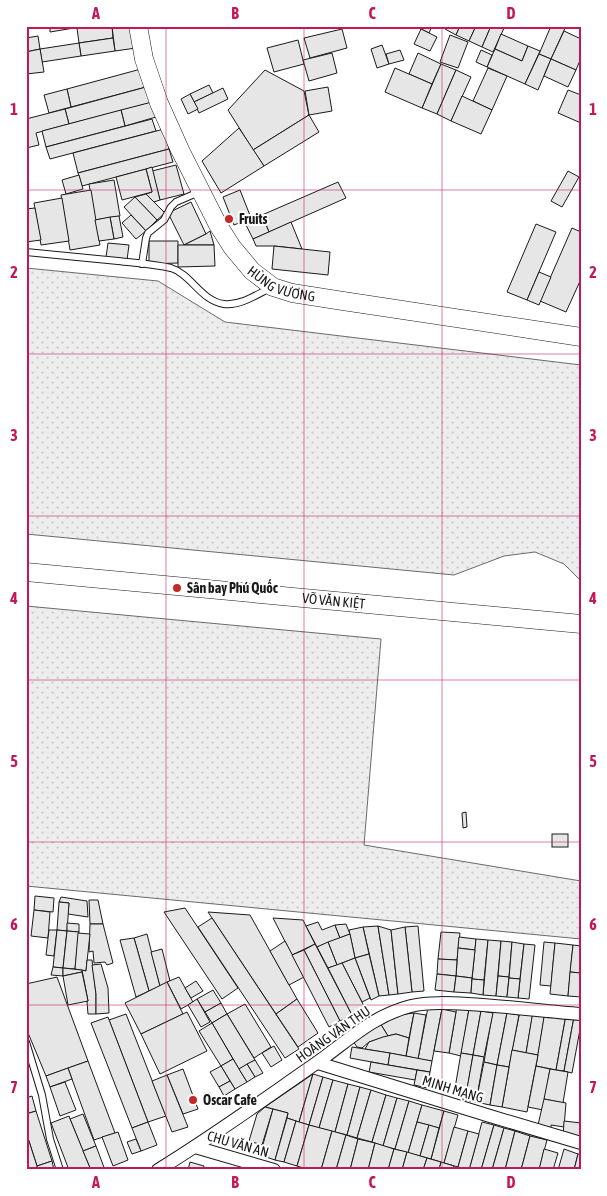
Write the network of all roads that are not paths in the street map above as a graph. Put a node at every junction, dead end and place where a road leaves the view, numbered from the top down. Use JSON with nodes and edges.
{"nodes":[{"id":1,"x":138,"y":26,"type":"edge"},
{"id":2,"x":201,"y":191,"type":"junction"},
{"id":3,"x":26,"y":252,"type":"edge"},
{"id":4,"x":142,"y":264,"type":"junction"},
{"id":5,"x":274,"y":287,"type":"junction"},
{"id":6,"x":581,"y":337,"type":"edge"},
{"id":7,"x":26,"y":572,"type":"edge"},
{"id":8,"x":581,"y":624,"type":"edge"},
{"id":9,"x":581,"y":1014,"type":"edge"},
{"id":10,"x":26,"y":1042,"type":"edge"},
{"id":11,"x":318,"y":1062,"type":"junction"},
{"id":12,"x":581,"y":1143,"type":"edge"},
{"id":13,"x":195,"y":1148,"type":"junction"},
{"id":14,"x":60,"y":1170,"type":"edge"},
{"id":15,"x":158,"y":1170,"type":"edge"},
{"id":16,"x":274,"y":1170,"type":"edge"}],
"edges":[{"from":1,"to":2,"type":"main road","name":"HÙNG VƯƠNG"},
{"from":2,"to":4,"type":"lane"},
{"from":2,"to":5,"type":"main road","name":"HÙNG VƯƠNG"},
{"from":3,"to":4,"type":"lane"},
{"from":4,"to":5,"type":"lane"},
{"from":5,"to":6,"type":"main road","name":"HÙNG VƯƠNG"},
{"from":7,"to":8,"type":"main road","name":"VÕ VĂN KIỆT"},
{"from":9,"to":11,"type":"street","name":"HOÀNG VĂN THỤ"},
{"from":10,"to":14,"type":"lane"},
{"from":11,"to":12,"type":"street","name":"MINH MẠNG"},
{"from":11,"to":13,"type":"street","name":"HOÀNG VĂN THỤ"},
{"from":13,"to":15,"type":"street","name":"HOÀNG VĂN THỤ"},
{"from":13,"to":16,"type":"street","name":"CHU VĂN AN"}]}
